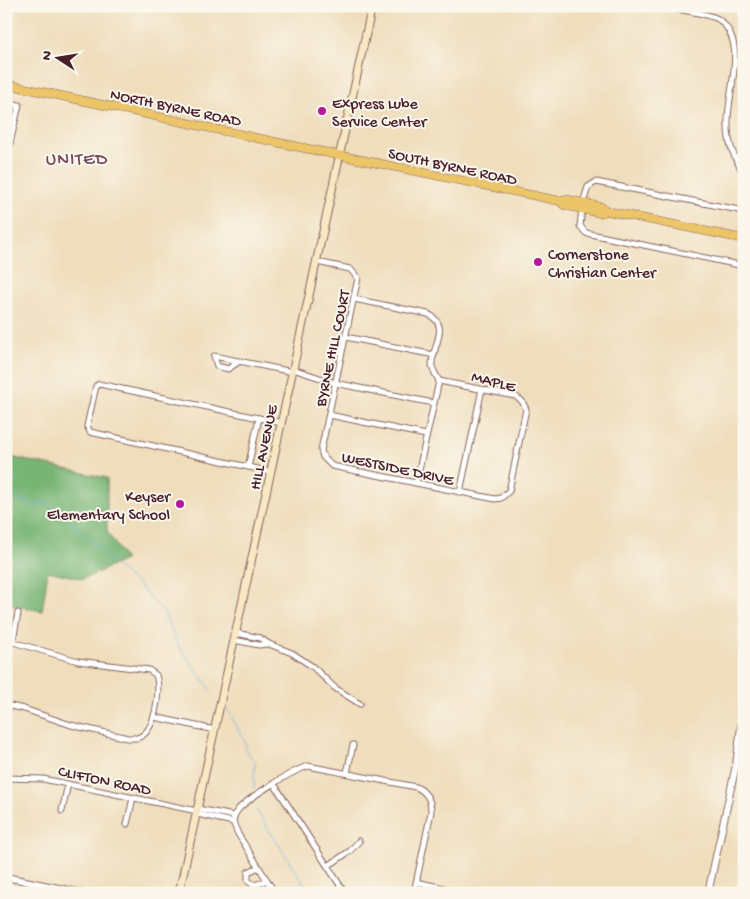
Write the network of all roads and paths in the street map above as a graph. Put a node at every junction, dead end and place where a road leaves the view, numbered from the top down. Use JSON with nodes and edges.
{"nodes":[{"id":1,"x":372,"y":6,"type":"edge"},
{"id":2,"x":662,"y":6,"type":"edge"},
{"id":3,"x":6,"y":84,"type":"edge"},
{"id":4,"x":6,"y":102,"type":"edge"},
{"id":5,"x":340,"y":156,"type":"junction"},
{"id":6,"x":6,"y":160,"type":"edge"},
{"id":7,"x":744,"y":174,"type":"edge"},
{"id":8,"x":583,"y":206,"type":"junction"},
{"id":9,"x":744,"y":211,"type":"edge"},
{"id":10,"x":744,"y":239,"type":"edge"},
{"id":11,"x":317,"y":262,"type":"junction"},
{"id":12,"x":744,"y":266,"type":"edge"},
{"id":13,"x":354,"y":299,"type":"junction"},
{"id":14,"x":346,"y":337,"type":"junction"},
{"id":15,"x":434,"y":355,"type":"junction"},
{"id":16,"x":240,"y":361,"type":"dead end"},
{"id":17,"x":293,"y":370,"type":"junction"},
{"id":18,"x":439,"y":380,"type":"junction"},
{"id":19,"x":336,"y":383,"type":"junction"},
{"id":20,"x":482,"y":389,"type":"junction"},
{"id":21,"x":433,"y":403,"type":"junction"},
{"id":22,"x":329,"y":414,"type":"junction"},
{"id":23,"x":259,"y":418,"type":"junction"},
{"id":24,"x":282,"y":423,"type":"junction"},
{"id":25,"x":426,"y":435,"type":"junction"},
{"id":26,"x":323,"y":440,"type":"joint"},
{"id":27,"x":248,"y":467,"type":"junction"},
{"id":28,"x":271,"y":472,"type":"junction"},
{"id":29,"x":416,"y":483,"type":"junction"},
{"id":30,"x":460,"y":492,"type":"junction"},
{"id":31,"x":490,"y":498,"type":"joint"},
{"id":32,"x":18,"y":613,"type":"dead end"},
{"id":33,"x":235,"y":637,"type":"junction"},
{"id":34,"x":6,"y":640,"type":"edge"},
{"id":35,"x":13,"y":640,"type":"junction"},
{"id":36,"x":360,"y":704,"type":"dead end"},
{"id":37,"x":6,"y":705,"type":"edge"},
{"id":38,"x":744,"y":705,"type":"edge"},
{"id":39,"x":154,"y":717,"type":"junction"},
{"id":40,"x":215,"y":730,"type":"junction"},
{"id":41,"x":353,"y":745,"type":"dead end"},
{"id":42,"x":348,"y":773,"type":"junction"},
{"id":43,"x":7,"y":778,"type":"edge"},
{"id":44,"x":68,"y":784,"type":"junction"},
{"id":45,"x":274,"y":784,"type":"junction"},
{"id":46,"x":6,"y":786,"type":"edge"},
{"id":47,"x":133,"y":798,"type":"junction"},
{"id":48,"x":62,"y":810,"type":"dead end"},
{"id":49,"x":197,"y":811,"type":"junction"},
{"id":50,"x":233,"y":819,"type":"junction"},
{"id":51,"x":127,"y":824,"type":"dead end"},
{"id":52,"x":360,"y":841,"type":"dead end"},
{"id":53,"x":328,"y":866,"type":"junction"},
{"id":54,"x":259,"y":867,"type":"junction"},
{"id":55,"x":6,"y":877,"type":"edge"},
{"id":56,"x":267,"y":880,"type":"junction"},
{"id":57,"x":416,"y":882,"type":"junction"},
{"id":58,"x":444,"y":888,"type":"dead end"},
{"id":59,"x":82,"y":893,"type":"edge"},
{"id":60,"x":179,"y":893,"type":"edge"},
{"id":61,"x":276,"y":893,"type":"edge"},
{"id":62,"x":345,"y":893,"type":"edge"},
{"id":63,"x":414,"y":893,"type":"edge"},
{"id":64,"x":708,"y":893,"type":"edge"}],
"edges":[{"from":1,"to":5,"type":"main road","name":"HILL AVENUE"},
{"from":2,"to":7,"type":"street"},
{"from":3,"to":5,"type":"main road","name":"NORTH BYRNE ROAD"},
{"from":4,"to":6,"type":"street"},
{"from":5,"to":8,"type":"main road","name":"SOUTH BYRNE ROAD"},
{"from":5,"to":11,"type":"main road","name":"HILL AVENUE"},
{"from":8,"to":9,"type":"street"},
{"from":8,"to":10,"type":"main road","name":"SOUTH BYRNE ROAD"},
{"from":8,"to":12,"type":"street"},
{"from":11,"to":13,"type":"street","name":"BYRNE HILL COURT"},
{"from":11,"to":17,"type":"main road","name":"HILL AVENUE"},
{"from":13,"to":14,"type":"street","name":"BYRNE HILL COURT"},
{"from":13,"to":15,"type":"street"},
{"from":14,"to":15,"type":"street"},
{"from":14,"to":19,"type":"street","name":"BYRNE HILL COURT"},
{"from":15,"to":18,"type":"street"},
{"from":16,"to":17,"type":"street"},
{"from":17,"to":19,"type":"street"},
{"from":17,"to":24,"type":"main road","name":"HILL AVENUE"},
{"from":18,"to":20,"type":"street","name":"MAPLE"},
{"from":18,"to":21,"type":"street"},
{"from":19,"to":21,"type":"street"},
{"from":19,"to":22,"type":"street","name":"BYRNE HILL COURT"},
{"from":20,"to":30,"type":"street"},
{"from":20,"to":31,"type":"street","name":"MAPLE"},
{"from":21,"to":25,"type":"street"},
{"from":22,"to":25,"type":"street"},
{"from":22,"to":26,"type":"street","name":"BYRNE HILL COURT"},
{"from":23,"to":24,"type":"street"},
{"from":23,"to":27,"type":"street"},
{"from":23,"to":27,"type":"street"},
{"from":24,"to":28,"type":"main road","name":"HILL AVENUE"},
{"from":25,"to":29,"type":"street"},
{"from":26,"to":29,"type":"street","name":"WESTSIDE DRIVE"},
{"from":27,"to":28,"type":"street"},
{"from":28,"to":33,"type":"main road","name":"HILL AVENUE"},
{"from":29,"to":30,"type":"street","name":"WESTSIDE DRIVE"},
{"from":30,"to":31,"type":"street","name":"WESTSIDE DRIVE"},
{"from":32,"to":35,"type":"street"},
{"from":33,"to":36,"type":"street"},
{"from":33,"to":40,"type":"main road","name":"HILL AVENUE"},
{"from":34,"to":35,"type":"street"},
{"from":35,"to":39,"type":"street"},
{"from":37,"to":39,"type":"street"},
{"from":38,"to":64,"type":"street"},
{"from":39,"to":40,"type":"street"},
{"from":40,"to":49,"type":"main road","name":"HILL AVENUE"},
{"from":41,"to":42,"type":"street"},
{"from":42,"to":45,"type":"street"},
{"from":42,"to":57,"type":"street"},
{"from":43,"to":44,"type":"street","name":"CLIFTON ROAD"},
{"from":43,"to":46,"type":"street"},
{"from":44,"to":47,"type":"street","name":"CLIFTON ROAD"},
{"from":44,"to":48,"type":"street"},
{"from":45,"to":50,"type":"street"},
{"from":45,"to":53,"type":"street"},
{"from":47,"to":49,"type":"street","name":"CLIFTON ROAD"},
{"from":47,"to":51,"type":"street"},
{"from":49,"to":50,"type":"street","name":"CLIFTON ROAD"},
{"from":49,"to":60,"type":"main road","name":"HILL AVENUE"},
{"from":50,"to":54,"type":"street"},
{"from":52,"to":53,"type":"street"},
{"from":53,"to":62,"type":"street"},
{"from":54,"to":56,"type":"street"},
{"from":54,"to":56,"type":"street"},
{"from":55,"to":59,"type":"street"},
{"from":56,"to":61,"type":"street"},
{"from":57,"to":58,"type":"street"},
{"from":57,"to":63,"type":"street"}]}
